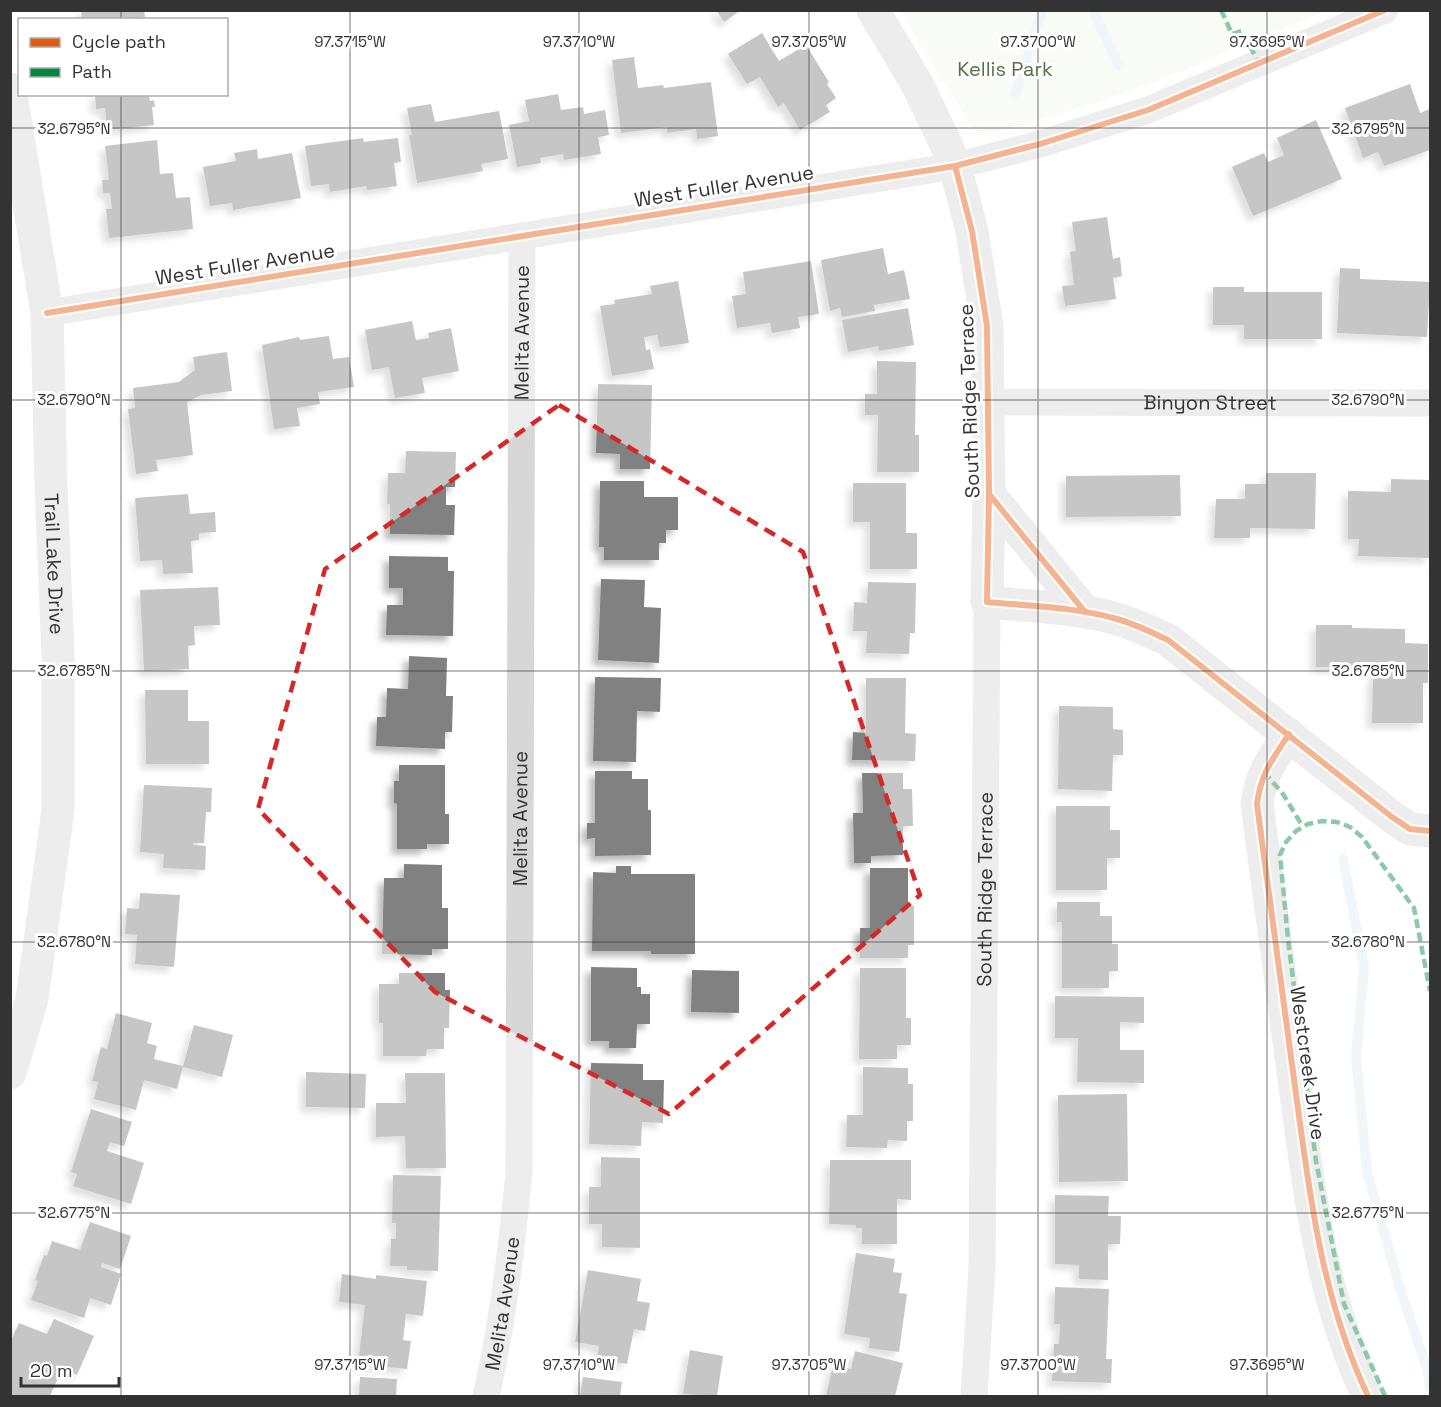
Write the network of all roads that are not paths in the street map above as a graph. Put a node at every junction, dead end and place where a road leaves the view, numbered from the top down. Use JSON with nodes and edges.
{"nodes":[{"id":1,"x":873,"y":10,"type":"edge"},
{"id":2,"x":1385,"y":10,"type":"edge"},
{"id":3,"x":10,"y":89,"type":"edge"},
{"id":4,"x":955,"y":166,"type":"junction"},
{"id":5,"x":522,"y":236,"type":"junction"},
{"id":6,"x":47,"y":313,"type":"junction"},
{"id":7,"x":988,"y":402,"type":"junction"},
{"id":8,"x":1431,"y":403,"type":"edge"},
{"id":9,"x":989,"y":494,"type":"junction"},
{"id":10,"x":987,"y":602,"type":"junction"},
{"id":11,"x":1085,"y":612,"type":"junction"},
{"id":12,"x":1289,"y":734,"type":"junction"},
{"id":13,"x":1431,"y":831,"type":"edge"},
{"id":14,"x":10,"y":1073,"type":"edge"},
{"id":15,"x":486,"y":1396,"type":"edge"},
{"id":16,"x":974,"y":1396,"type":"edge"},
{"id":17,"x":1368,"y":1396,"type":"edge"}],
"edges":[{"from":1,"to":4,"type":"street","name":"South Ridge Terrace"},
{"from":2,"to":4,"type":"street","name":"West Fuller Avenue"},
{"from":3,"to":6,"type":"street","name":"Trail Lake Drive"},
{"from":4,"to":5,"type":"street","name":"West Fuller Avenue"},
{"from":4,"to":7,"type":"street","name":"South Ridge Terrace"},
{"from":5,"to":6,"type":"street","name":"West Fuller Avenue"},
{"from":5,"to":15,"type":"street","name":"Melita Avenue"},
{"from":6,"to":14,"type":"street","name":"Trail Lake Drive"},
{"from":7,"to":8,"type":"street","name":"Binyon Street"},
{"from":7,"to":9,"type":"street","name":"South Ridge Terrace"},
{"from":9,"to":10,"type":"street","name":"South Ridge Terrace"},
{"from":9,"to":11,"type":"street"},
{"from":10,"to":11,"type":"street"},
{"from":10,"to":16,"type":"street","name":"South Ridge Terrace"},
{"from":11,"to":12,"type":"street"},
{"from":12,"to":13,"type":"street"},
{"from":12,"to":17,"type":"street","name":"Westcreek Drive"}]}
